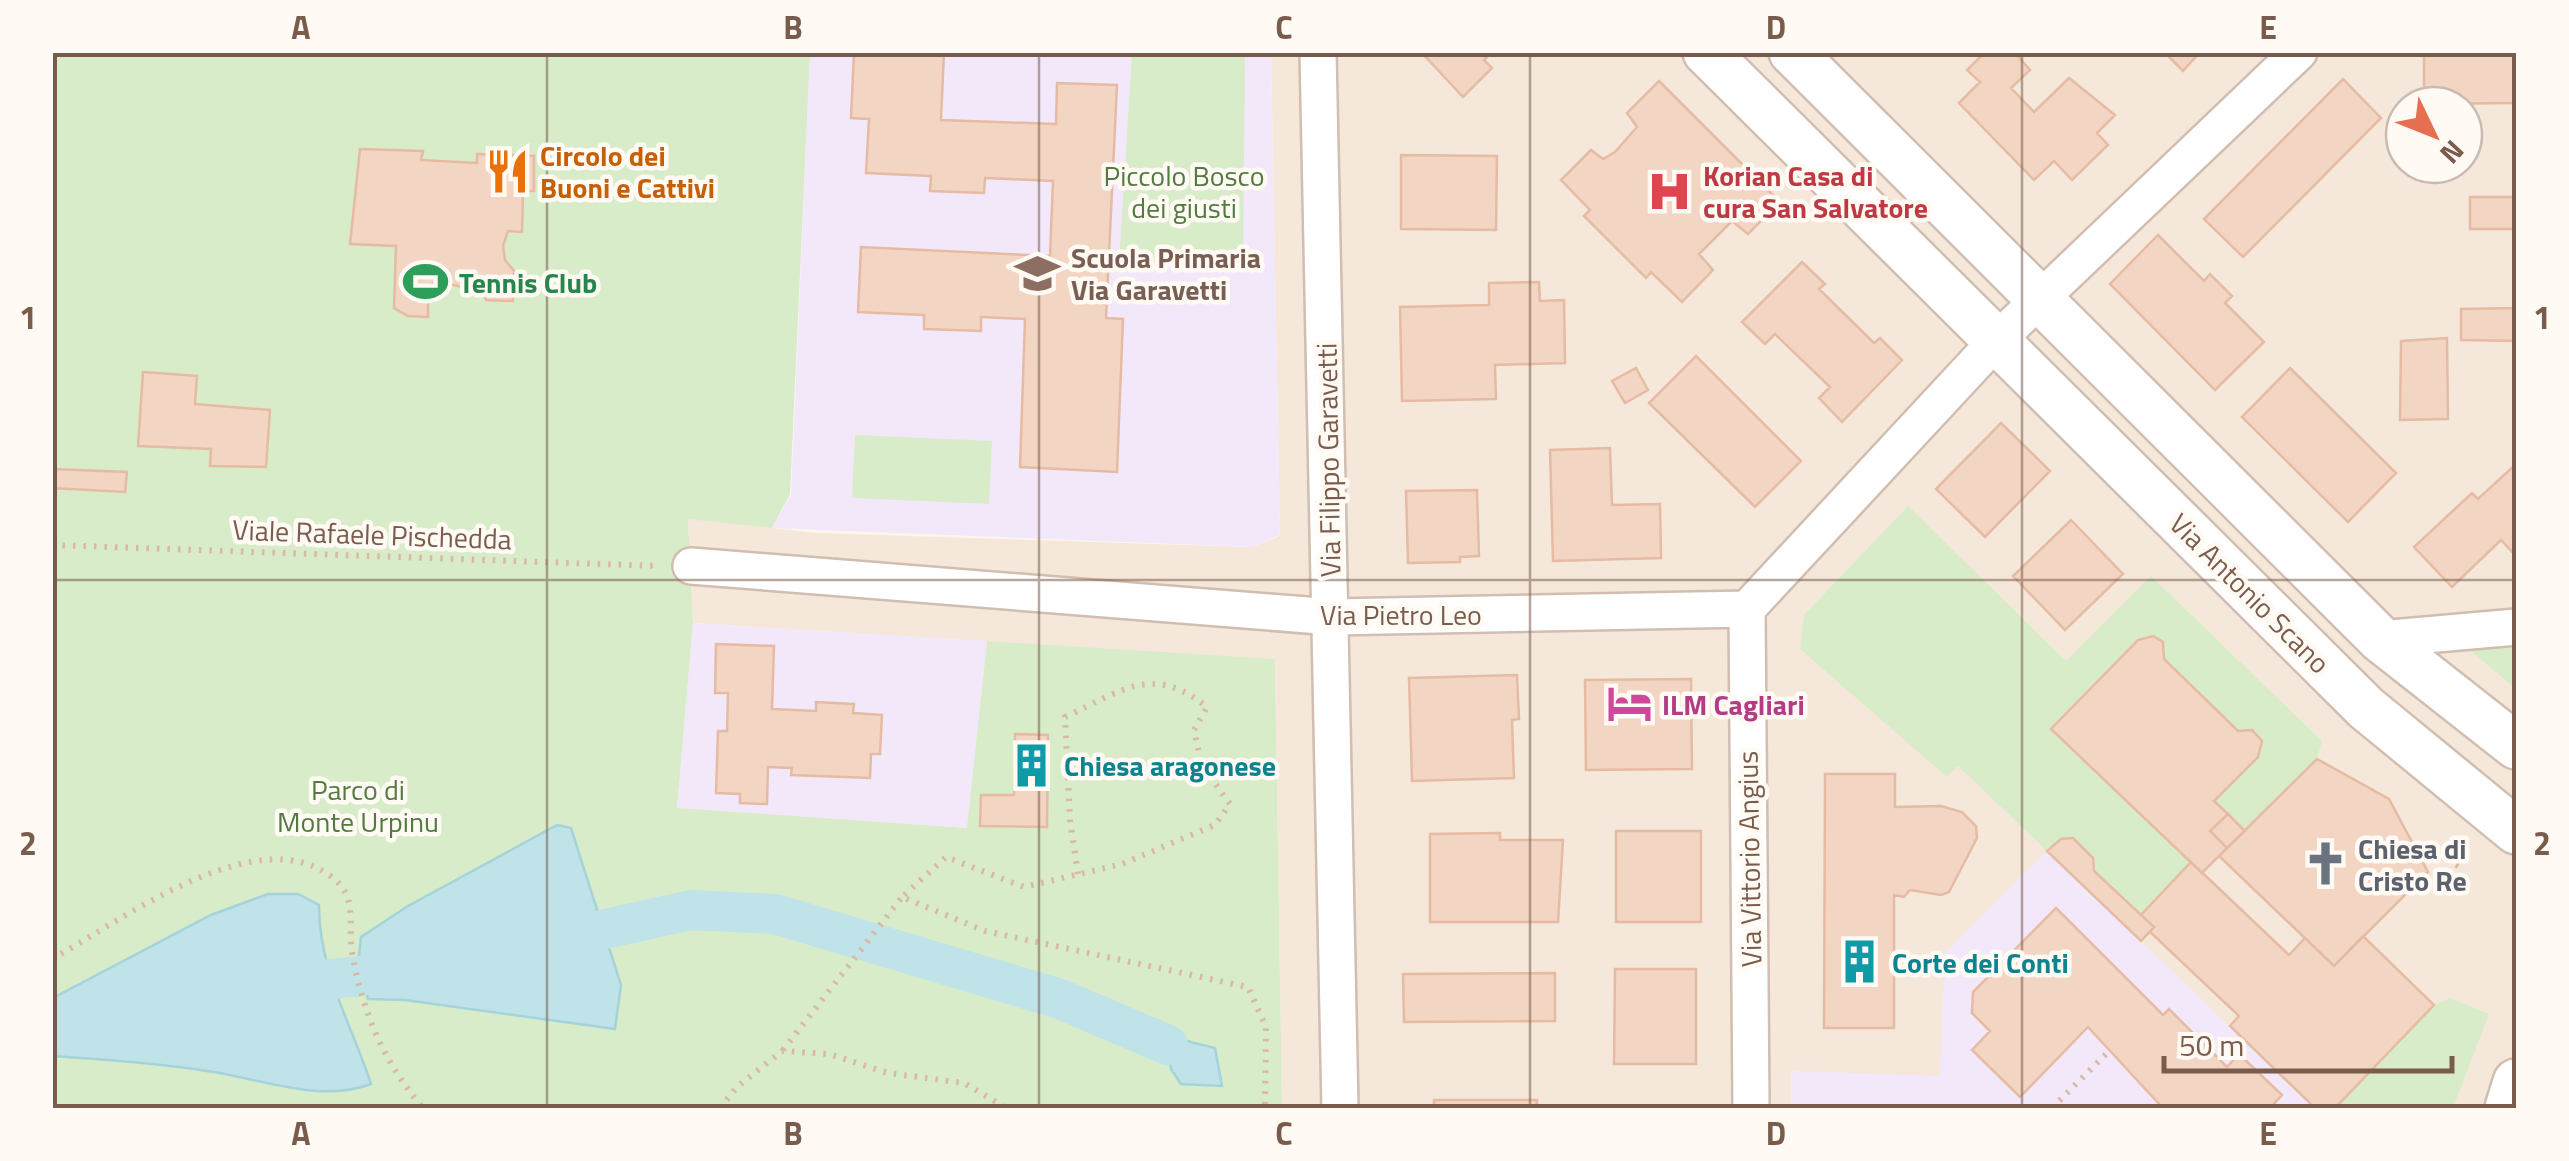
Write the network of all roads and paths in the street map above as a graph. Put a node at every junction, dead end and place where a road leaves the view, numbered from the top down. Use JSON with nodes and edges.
{"nodes":[{"id":1,"x":1318,"y":52,"type":"edge"},
{"id":2,"x":1706,"y":52,"type":"edge"},
{"id":3,"x":1792,"y":52,"type":"edge"},
{"id":4,"x":2300,"y":52,"type":"edge"},
{"id":5,"x":2039,"y":299,"type":"junction"},
{"id":6,"x":1997,"y":340,"type":"junction"},
{"id":7,"x":52,"y":545,"type":"edge"},
{"id":8,"x":690,"y":566,"type":"joint"},
{"id":9,"x":1747,"y":609,"type":"junction"},
{"id":10,"x":1332,"y":617,"type":"junction"},
{"id":11,"x":2516,"y":627,"type":"edge"},
{"id":12,"x":2380,"y":640,"type":"junction"},
{"id":13,"x":2516,"y":746,"type":"edge"},
{"id":14,"x":2516,"y":831,"type":"edge"},
{"id":15,"x":2438,"y":854,"type":"dead end"},
{"id":16,"x":2465,"y":870,"type":"dead end"},
{"id":17,"x":1078,"y":874,"type":"junction"},
{"id":18,"x":902,"y":897,"type":"junction"},
{"id":19,"x":52,"y":958,"type":"edge"},
{"id":20,"x":2110,"y":1049,"type":"dead end"},
{"id":21,"x":782,"y":1051,"type":"junction"},
{"id":22,"x":2516,"y":1082,"type":"edge"},
{"id":23,"x":423,"y":1108,"type":"edge"},
{"id":24,"x":720,"y":1108,"type":"edge"},
{"id":25,"x":1006,"y":1108,"type":"edge"},
{"id":26,"x":1265,"y":1108,"type":"edge"},
{"id":27,"x":1340,"y":1108,"type":"edge"},
{"id":28,"x":1751,"y":1108,"type":"edge"},
{"id":29,"x":2052,"y":1108,"type":"edge"},
{"id":30,"x":2508,"y":1108,"type":"edge"}],
"edges":[{"from":1,"to":10,"type":"street","name":"Via Filippo Garavetti"},
{"from":2,"to":6,"type":"street","name":"Via Antonio Scano"},
{"from":3,"to":5,"type":"street"},
{"from":4,"to":5,"type":"street"},
{"from":5,"to":6,"type":"street"},
{"from":5,"to":12,"type":"street"},
{"from":6,"to":9,"type":"street"},
{"from":6,"to":14,"type":"street","name":"Via Antonio Scano"},
{"from":7,"to":8,"type":"path","name":"Viale Rafaele Pischedda"},
{"from":8,"to":10,"type":"street","name":"Via Pietro Leo"},
{"from":9,"to":10,"type":"street","name":"Via Pietro Leo"},
{"from":9,"to":28,"type":"street","name":"Via Vittorio Angius"},
{"from":10,"to":27,"type":"street","name":"Via Filippo Garavetti"},
{"from":11,"to":12,"type":"street"},
{"from":12,"to":13,"type":"street"},
{"from":15,"to":16,"type":"path"},
{"from":17,"to":17,"type":"path"},
{"from":17,"to":18,"type":"path"},
{"from":18,"to":21,"type":"path"},
{"from":18,"to":26,"type":"path"},
{"from":19,"to":23,"type":"path"},
{"from":20,"to":29,"type":"path"},
{"from":21,"to":24,"type":"path"},
{"from":21,"to":25,"type":"path"},
{"from":22,"to":30,"type":"street"}]}
